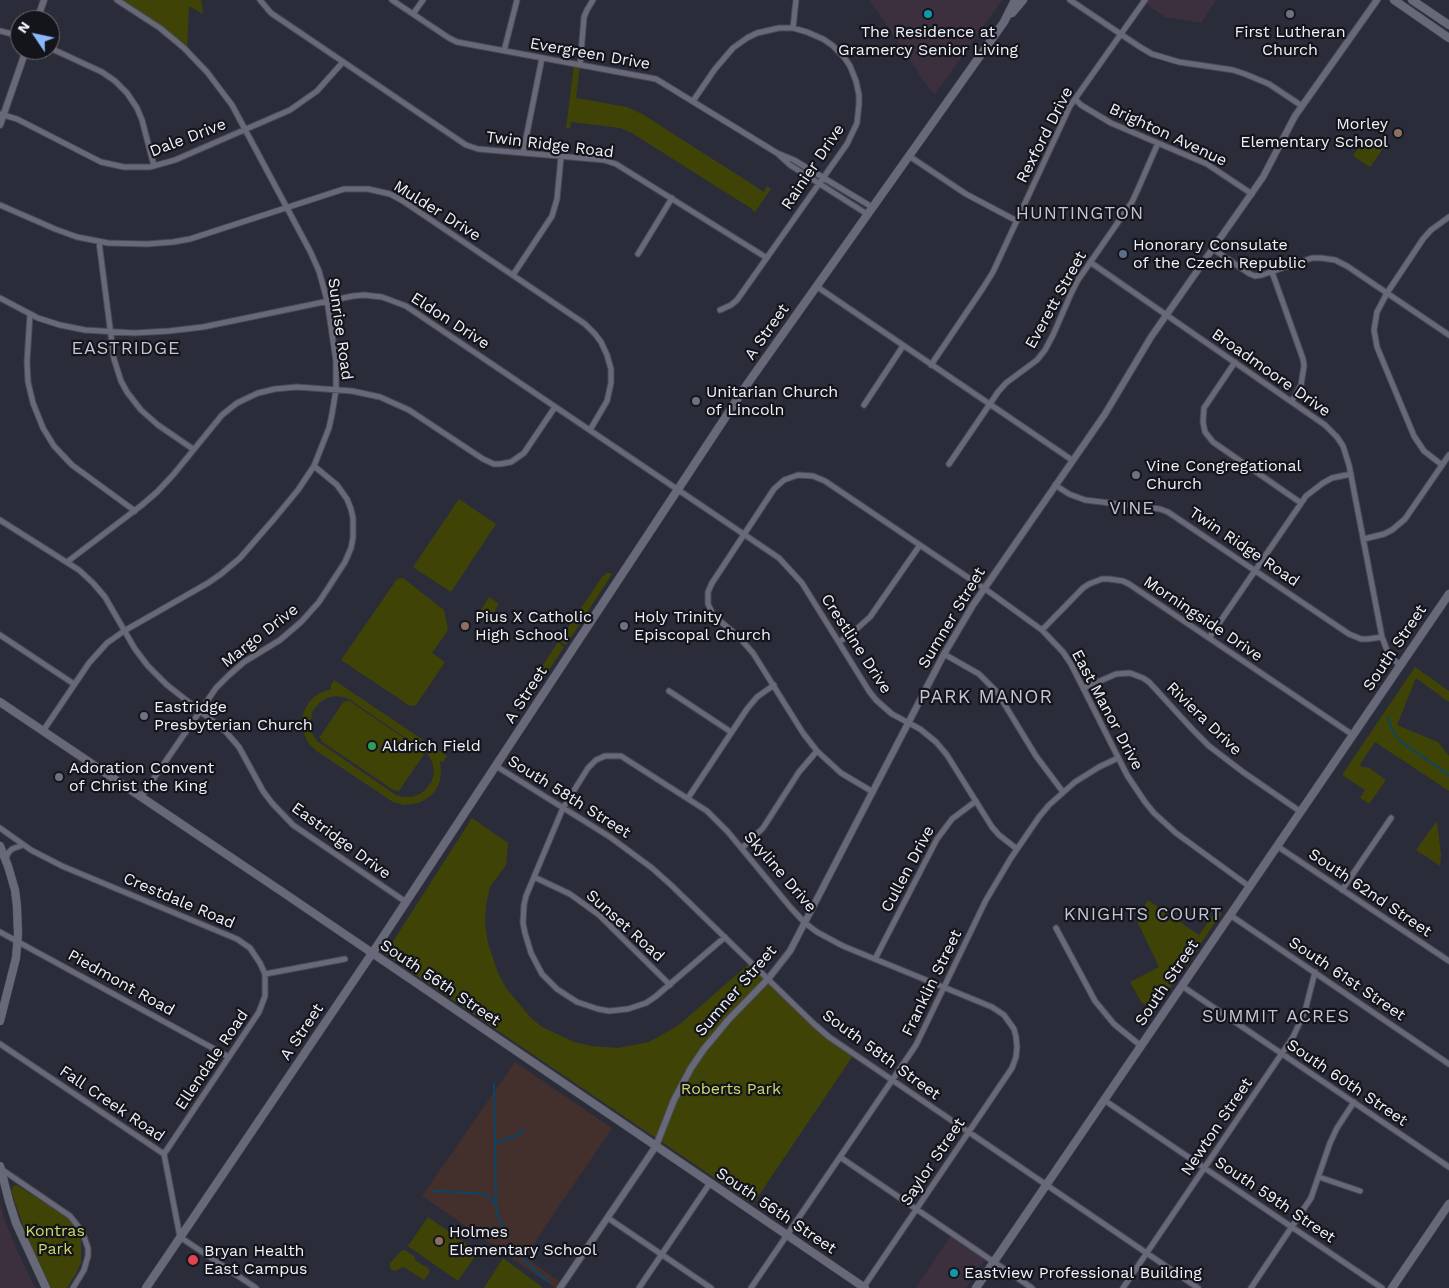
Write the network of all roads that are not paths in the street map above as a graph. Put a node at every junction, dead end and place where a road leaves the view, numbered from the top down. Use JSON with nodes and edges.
{"nodes":[{"id":1,"x":117,"y":0,"type":"edge"},
{"id":2,"x":260,"y":0,"type":"edge"},
{"id":3,"x":392,"y":0,"type":"edge"},
{"id":4,"x":423,"y":0,"type":"edge"},
{"id":5,"x":517,"y":0,"type":"edge"},
{"id":6,"x":593,"y":0,"type":"edge"},
{"id":7,"x":796,"y":0,"type":"edge"},
{"id":8,"x":1016,"y":0,"type":"edge"},
{"id":9,"x":1023,"y":0,"type":"edge"},
{"id":10,"x":1070,"y":0,"type":"edge"},
{"id":11,"x":1145,"y":0,"type":"edge"},
{"id":12,"x":1376,"y":0,"type":"edge"},
{"id":13,"x":1394,"y":0,"type":"edge"},
{"id":14,"x":1412,"y":0,"type":"edge"},
{"id":15,"x":413,"y":14,"type":"junction"},
{"id":16,"x":1004,"y":22,"type":"junction"},
{"id":17,"x":1449,"y":25,"type":"edge"},
{"id":18,"x":793,"y":28,"type":"junction"},
{"id":19,"x":1121,"y":34,"type":"junction"},
{"id":20,"x":1449,"y":38,"type":"edge"},
{"id":21,"x":504,"y":51,"type":"junction"},
{"id":22,"x":60,"y":53,"type":"edge"},
{"id":23,"x":542,"y":58,"type":"junction"},
{"id":24,"x":22,"y":60,"type":"edge"},
{"id":25,"x":343,"y":62,"type":"junction"},
{"id":26,"x":580,"y":65,"type":"junction"},
{"id":27,"x":1074,"y":99,"type":"junction"},
{"id":28,"x":693,"y":102,"type":"junction"},
{"id":29,"x":1302,"y":106,"type":"junction"},
{"id":30,"x":2,"y":114,"type":"edge"},
{"id":31,"x":0,"y":125,"type":"edge"},
{"id":32,"x":245,"y":130,"type":"junction"},
{"id":33,"x":1158,"y":143,"type":"junction"},
{"id":34,"x":522,"y":153,"type":"junction"},
{"id":35,"x":777,"y":153,"type":"junction"},
{"id":36,"x":909,"y":156,"type":"junction"},
{"id":37,"x":561,"y":157,"type":"junction"},
{"id":38,"x":154,"y":166,"type":"junction"},
{"id":39,"x":823,"y":177,"type":"junction"},
{"id":40,"x":819,"y":184,"type":"junction"},
{"id":41,"x":1252,"y":194,"type":"junction"},
{"id":42,"x":672,"y":198,"type":"junction"},
{"id":43,"x":0,"y":205,"type":"edge"},
{"id":44,"x":287,"y":207,"type":"junction"},
{"id":45,"x":869,"y":211,"type":"junction"},
{"id":46,"x":1449,"y":216,"type":"edge"},
{"id":47,"x":1017,"y":221,"type":"junction"},
{"id":48,"x":99,"y":242,"type":"junction"},
{"id":49,"x":1213,"y":249,"type":"junction"},
{"id":50,"x":638,"y":254,"type":"dead end"},
{"id":51,"x":767,"y":258,"type":"junction"},
{"id":52,"x":1090,"y":262,"type":"junction"},
{"id":53,"x":1272,"y":272,"type":"junction"},
{"id":54,"x":513,"y":275,"type":"junction"},
{"id":55,"x":816,"y":286,"type":"junction"},
{"id":56,"x":1387,"y":293,"type":"junction"},
{"id":57,"x":0,"y":298,"type":"edge"},
{"id":58,"x":327,"y":300,"type":"junction"},
{"id":59,"x":720,"y":310,"type":"dead end"},
{"id":60,"x":30,"y":314,"type":"junction"},
{"id":61,"x":1167,"y":315,"type":"junction"},
{"id":62,"x":111,"y":332,"type":"junction"},
{"id":63,"x":1449,"y":335,"type":"edge"},
{"id":64,"x":903,"y":346,"type":"junction"},
{"id":65,"x":1235,"y":362,"type":"junction"},
{"id":66,"x":931,"y":365,"type":"junction"},
{"id":67,"x":336,"y":390,"type":"junction"},
{"id":68,"x":1292,"y":402,"type":"junction"},
{"id":69,"x":989,"y":404,"type":"junction"},
{"id":70,"x":864,"y":405,"type":"dead end"},
{"id":71,"x":555,"y":407,"type":"junction"},
{"id":72,"x":590,"y":430,"type":"junction"},
{"id":73,"x":193,"y":449,"type":"junction"},
{"id":74,"x":1449,"y":456,"type":"edge"},
{"id":75,"x":1072,"y":460,"type":"junction"},
{"id":76,"x":949,"y":464,"type":"dead end"},
{"id":77,"x":1442,"y":465,"type":"junction"},
{"id":78,"x":314,"y":466,"type":"junction"},
{"id":79,"x":1351,"y":474,"type":"junction"},
{"id":80,"x":1055,"y":485,"type":"junction"},
{"id":81,"x":678,"y":490,"type":"junction"},
{"id":82,"x":1301,"y":503,"type":"junction"},
{"id":83,"x":135,"y":511,"type":"junction"},
{"id":84,"x":0,"y":520,"type":"edge"},
{"id":85,"x":744,"y":534,"type":"junction"},
{"id":86,"x":1364,"y":539,"type":"junction"},
{"id":87,"x":920,"y":545,"type":"junction"},
{"id":88,"x":67,"y":562,"type":"junction"},
{"id":89,"x":1255,"y":570,"type":"junction"},
{"id":90,"x":984,"y":589,"type":"junction"},
{"id":91,"x":1449,"y":594,"type":"edge"},
{"id":92,"x":1042,"y":630,"type":"junction"},
{"id":93,"x":124,"y":631,"type":"junction"},
{"id":94,"x":0,"y":635,"type":"edge"},
{"id":95,"x":1382,"y":637,"type":"junction"},
{"id":96,"x":1209,"y":638,"type":"junction"},
{"id":97,"x":839,"y":642,"type":"junction"},
{"id":98,"x":944,"y":654,"type":"junction"},
{"id":99,"x":1400,"y":666,"type":"junction"},
{"id":100,"x":74,"y":684,"type":"junction"},
{"id":101,"x":774,"y":686,"type":"junction"},
{"id":102,"x":1084,"y":688,"type":"junction"},
{"id":103,"x":669,"y":691,"type":"dead end"},
{"id":104,"x":0,"y":702,"type":"edge"},
{"id":105,"x":200,"y":711,"type":"junction"},
{"id":106,"x":908,"y":723,"type":"junction"},
{"id":107,"x":43,"y":731,"type":"junction"},
{"id":108,"x":731,"y":732,"type":"junction"},
{"id":109,"x":1353,"y":735,"type":"junction"},
{"id":110,"x":817,"y":751,"type":"junction"},
{"id":111,"x":1118,"y":758,"type":"junction"},
{"id":112,"x":496,"y":766,"type":"junction"},
{"id":113,"x":873,"y":792,"type":"junction"},
{"id":114,"x":1063,"y":792,"type":"junction"},
{"id":115,"x":142,"y":797,"type":"junction"},
{"id":116,"x":688,"y":798,"type":"junction"},
{"id":117,"x":976,"y":801,"type":"junction"},
{"id":118,"x":563,"y":808,"type":"junction"},
{"id":119,"x":1301,"y":812,"type":"junction"},
{"id":120,"x":1391,"y":818,"type":"dead end"},
{"id":121,"x":0,"y":828,"type":"edge"},
{"id":122,"x":0,"y":846,"type":"edge"},
{"id":123,"x":24,"y":846,"type":"junction"},
{"id":124,"x":1277,"y":846,"type":"junction"},
{"id":125,"x":742,"y":848,"type":"junction"},
{"id":126,"x":1017,"y":849,"type":"junction"},
{"id":127,"x":6,"y":860,"type":"junction"},
{"id":128,"x":534,"y":877,"type":"junction"},
{"id":129,"x":1250,"y":887,"type":"junction"},
{"id":130,"x":1342,"y":890,"type":"junction"},
{"id":131,"x":406,"y":902,"type":"junction"},
{"id":132,"x":1230,"y":915,"type":"junction"},
{"id":133,"x":806,"y":923,"type":"junction"},
{"id":134,"x":1056,"y":928,"type":"dead end"},
{"id":135,"x":0,"y":932,"type":"edge"},
{"id":136,"x":725,"y":937,"type":"junction"},
{"id":137,"x":18,"y":942,"type":"junction"},
{"id":138,"x":372,"y":954,"type":"junction"},
{"id":139,"x":345,"y":959,"type":"dead end"},
{"id":140,"x":875,"y":959,"type":"junction"},
{"id":141,"x":1449,"y":961,"type":"edge"},
{"id":142,"x":1315,"y":972,"type":"junction"},
{"id":143,"x":264,"y":974,"type":"junction"},
{"id":144,"x":768,"y":979,"type":"junction"},
{"id":145,"x":670,"y":985,"type":"junction"},
{"id":146,"x":1182,"y":986,"type":"junction"},
{"id":147,"x":944,"y":987,"type":"junction"},
{"id":148,"x":0,"y":1021,"type":"edge"},
{"id":149,"x":0,"y":1044,"type":"edge"},
{"id":150,"x":1141,"y":1046,"type":"junction"},
{"id":151,"x":1017,"y":1047,"type":"joint"},
{"id":152,"x":1282,"y":1054,"type":"junction"},
{"id":153,"x":229,"y":1057,"type":"junction"},
{"id":154,"x":1449,"y":1064,"type":"edge"},
{"id":155,"x":892,"y":1080,"type":"junction"},
{"id":156,"x":1104,"y":1100,"type":"junction"},
{"id":157,"x":1354,"y":1102,"type":"junction"},
{"id":158,"x":968,"y":1132,"type":"junction"},
{"id":159,"x":656,"y":1146,"type":"junction"},
{"id":160,"x":164,"y":1154,"type":"junction"},
{"id":161,"x":840,"y":1157,"type":"junction"},
{"id":162,"x":1449,"y":1167,"type":"edge"},
{"id":163,"x":0,"y":1168,"type":"edge"},
{"id":164,"x":1204,"y":1168,"type":"junction"},
{"id":165,"x":1319,"y":1176,"type":"junction"},
{"id":166,"x":710,"y":1183,"type":"junction"},
{"id":167,"x":1046,"y":1185,"type":"junction"},
{"id":168,"x":1360,"y":1190,"type":"dead end"},
{"id":169,"x":1449,"y":1204,"type":"edge"},
{"id":170,"x":916,"y":1209,"type":"junction"},
{"id":171,"x":608,"y":1218,"type":"junction"},
{"id":172,"x":1292,"y":1227,"type":"junction"},
{"id":173,"x":787,"y":1235,"type":"junction"},
{"id":174,"x":180,"y":1237,"type":"junction"},
{"id":175,"x":1147,"y":1253,"type":"junction"},
{"id":176,"x":661,"y":1255,"type":"junction"},
{"id":177,"x":994,"y":1262,"type":"junction"},
{"id":178,"x":46,"y":1288,"type":"edge"},
{"id":179,"x":73,"y":1288,"type":"edge"},
{"id":180,"x":146,"y":1288,"type":"edge"},
{"id":181,"x":256,"y":1288,"type":"edge"},
{"id":182,"x":560,"y":1288,"type":"edge"},
{"id":183,"x":639,"y":1288,"type":"edge"},
{"id":184,"x":711,"y":1288,"type":"edge"},
{"id":185,"x":751,"y":1288,"type":"edge"},
{"id":186,"x":864,"y":1288,"type":"edge"},
{"id":187,"x":976,"y":1288,"type":"edge"},
{"id":188,"x":1032,"y":1288,"type":"edge"},
{"id":189,"x":1123,"y":1288,"type":"edge"},
{"id":190,"x":1198,"y":1288,"type":"edge"},
{"id":191,"x":1251,"y":1288,"type":"edge"},
{"id":192,"x":1382,"y":1288,"type":"edge"},
{"id":193,"x":1392,"y":1288,"type":"edge"}],
"edges":[{"from":1,"to":32,"type":"street","name":"Sunrise Road"},
{"from":2,"to":25,"type":"street","name":"Twin Ridge Road"},
{"from":3,"to":15,"type":"street","name":"Evergreen Drive"},
{"from":4,"to":15,"type":"street"},
{"from":5,"to":21,"type":"street"},
{"from":6,"to":26,"type":"street"},
{"from":7,"to":18,"type":"street"},
{"from":8,"to":16,"type":"main road","name":"A Street"},
{"from":9,"to":16,"type":"main road","name":"A Street"},
{"from":10,"to":19,"type":"street"},
{"from":11,"to":19,"type":"street","name":"Rexford Drive"},
{"from":12,"to":29,"type":"street","name":"Sumner Street"},
{"from":13,"to":20,"type":"main road"},
{"from":14,"to":17,"type":"main road"},
{"from":15,"to":21,"type":"street","name":"Evergreen Drive"},
{"from":16,"to":36,"type":"main road","name":"A Street"},
{"from":18,"to":28,"type":"street"},
{"from":18,"to":39,"type":"street","name":"Rainier Drive"},
{"from":19,"to":27,"type":"street","name":"Rexford Drive"},
{"from":19,"to":29,"type":"street"},
{"from":21,"to":23,"type":"street","name":"Evergreen Drive"},
{"from":22,"to":38,"type":"street"},
{"from":23,"to":26,"type":"street","name":"Evergreen Drive"},
{"from":23,"to":34,"type":"street"},
{"from":24,"to":30,"type":"street"},
{"from":25,"to":32,"type":"street","name":"Dale Drive"},
{"from":25,"to":34,"type":"street","name":"Twin Ridge Road"},
{"from":26,"to":28,"type":"street","name":"Evergreen Drive"},
{"from":27,"to":33,"type":"street","name":"Brighton Avenue"},
{"from":27,"to":47,"type":"street","name":"Rexford Drive"},
{"from":28,"to":35,"type":"street","name":"Evergreen Drive"},
{"from":29,"to":41,"type":"street","name":"Sumner Street"},
{"from":30,"to":31,"type":"street"},
{"from":30,"to":38,"type":"street","name":"Dale Drive"},
{"from":32,"to":38,"type":"street","name":"Dale Drive"},
{"from":32,"to":44,"type":"street","name":"Sunrise Road"},
{"from":33,"to":41,"type":"street","name":"Brighton Avenue"},
{"from":33,"to":52,"type":"street","name":"Everett Street"},
{"from":34,"to":37,"type":"street","name":"Twin Ridge Road"},
{"from":35,"to":39,"type":"street","name":"Evergreen Drive"},
{"from":35,"to":40,"type":"street","name":"Evergreen Drive"},
{"from":36,"to":45,"type":"main road","name":"A Street"},
{"from":36,"to":47,"type":"street"},
{"from":37,"to":42,"type":"street","name":"Twin Ridge Road"},
{"from":37,"to":54,"type":"street"},
{"from":39,"to":40,"type":"street","name":"Rainier Drive"},
{"from":39,"to":45,"type":"street","name":"Evergreen Drive"},
{"from":40,"to":45,"type":"street","name":"Evergreen Drive"},
{"from":40,"to":51,"type":"street","name":"Rainier Drive"},
{"from":41,"to":49,"type":"street","name":"Sumner Street"},
{"from":42,"to":50,"type":"street"},
{"from":42,"to":51,"type":"street","name":"Twin Ridge Road"},
{"from":43,"to":48,"type":"street","name":"Mulder Drive"},
{"from":44,"to":48,"type":"street","name":"Mulder Drive"},
{"from":44,"to":54,"type":"street","name":"Mulder Drive"},
{"from":44,"to":58,"type":"street","name":"Sunrise Road"},
{"from":45,"to":55,"type":"main road","name":"A Street"},
{"from":46,"to":56,"type":"street"},
{"from":47,"to":66,"type":"street","name":"Rexford Drive"},
{"from":48,"to":62,"type":"street"},
{"from":49,"to":53,"type":"street"},
{"from":49,"to":61,"type":"street","name":"Sumner Street"},
{"from":51,"to":59,"type":"street","name":"Rainier Drive"},
{"from":52,"to":61,"type":"street","name":"Broadmoore Drive"},
{"from":52,"to":69,"type":"street","name":"Everett Street"},
{"from":53,"to":56,"type":"street"},
{"from":53,"to":68,"type":"street"},
{"from":54,"to":72,"type":"street","name":"Mulder Drive"},
{"from":55,"to":64,"type":"street"},
{"from":55,"to":81,"type":"main road","name":"A Street"},
{"from":56,"to":63,"type":"street"},
{"from":56,"to":77,"type":"street"},
{"from":57,"to":60,"type":"street","name":"Eldon Drive"},
{"from":58,"to":62,"type":"street","name":"Eldon Drive"},
{"from":58,"to":67,"type":"street","name":"Sunrise Road"},
{"from":58,"to":71,"type":"street","name":"Eldon Drive"},
{"from":60,"to":62,"type":"street","name":"Eldon Drive"},
{"from":60,"to":83,"type":"street"},
{"from":61,"to":65,"type":"street","name":"Broadmoore Drive"},
{"from":61,"to":75,"type":"street","name":"Sumner Street"},
{"from":62,"to":73,"type":"street"},
{"from":64,"to":66,"type":"street"},
{"from":64,"to":70,"type":"street"},
{"from":65,"to":68,"type":"street","name":"Broadmoore Drive"},
{"from":65,"to":82,"type":"street"},
{"from":66,"to":69,"type":"street"},
{"from":67,"to":71,"type":"street"},
{"from":67,"to":73,"type":"street"},
{"from":67,"to":78,"type":"street","name":"Sunrise Road"},
{"from":68,"to":79,"type":"street","name":"Broadmoore Drive"},
{"from":69,"to":75,"type":"street"},
{"from":69,"to":76,"type":"street","name":"Everett Street"},
{"from":71,"to":72,"type":"street","name":"Eldon Drive"},
{"from":72,"to":81,"type":"street","name":"Eldon Drive"},
{"from":73,"to":83,"type":"street"},
{"from":74,"to":77,"type":"street"},
{"from":75,"to":80,"type":"street","name":"Sumner Street"},
{"from":77,"to":86,"type":"street"},
{"from":78,"to":93,"type":"street","name":"Sunrise Road"},
{"from":78,"to":105,"type":"street","name":"Margo Drive"},
{"from":79,"to":82,"type":"street"},
{"from":79,"to":86,"type":"street","name":"Broadmoore Drive"},
{"from":80,"to":89,"type":"street","name":"Twin Ridge Road"},
{"from":80,"to":90,"type":"street","name":"Sumner Street"},
{"from":81,"to":85,"type":"street","name":"Crestline Drive"},
{"from":81,"to":112,"type":"main road","name":"A Street"},
{"from":82,"to":89,"type":"street"},
{"from":83,"to":88,"type":"street"},
{"from":84,"to":88,"type":"street","name":"Eastridge Drive"},
{"from":85,"to":87,"type":"street","name":"East Manor Drive"},
{"from":85,"to":97,"type":"street","name":"Crestline Drive"},
{"from":85,"to":101,"type":"street","name":"East Manor Drive"},
{"from":86,"to":95,"type":"street","name":"Broadmoore Drive"},
{"from":87,"to":90,"type":"street","name":"East Manor Drive"},
{"from":87,"to":97,"type":"street"},
{"from":88,"to":93,"type":"street","name":"Eastridge Drive"},
{"from":89,"to":95,"type":"street","name":"Twin Ridge Road"},
{"from":89,"to":96,"type":"street"},
{"from":90,"to":92,"type":"street","name":"East Manor Drive"},
{"from":90,"to":98,"type":"street","name":"Sumner Street"},
{"from":91,"to":99,"type":"main road","name":"South Street"},
{"from":92,"to":96,"type":"street","name":"Morningside Drive"},
{"from":92,"to":102,"type":"street","name":"East Manor Drive"},
{"from":93,"to":100,"type":"street","name":"Sunrise Road"},
{"from":93,"to":105,"type":"street","name":"Eastridge Drive"},
{"from":94,"to":100,"type":"street"},
{"from":95,"to":99,"type":"street","name":"Broadmoore Drive"},
{"from":96,"to":109,"type":"street","name":"Morningside Drive"},
{"from":97,"to":106,"type":"street","name":"Crestline Drive"},
{"from":98,"to":106,"type":"street","name":"Sumner Street"},
{"from":98,"to":114,"type":"street"},
{"from":99,"to":109,"type":"main road","name":"South Street"},
{"from":100,"to":107,"type":"street","name":"Sunrise Road"},
{"from":101,"to":108,"type":"street"},
{"from":101,"to":110,"type":"street"},
{"from":102,"to":111,"type":"street","name":"East Manor Drive"},
{"from":102,"to":119,"type":"street","name":"Riviera Drive"},
{"from":103,"to":108,"type":"street"},
{"from":104,"to":107,"type":"main road","name":"South 56th Street"},
{"from":105,"to":115,"type":"street","name":"Margo Drive"},
{"from":105,"to":131,"type":"street","name":"Eastridge Drive"},
{"from":106,"to":113,"type":"street","name":"Sumner Street"},
{"from":106,"to":117,"type":"street","name":"Crestline Drive"},
{"from":107,"to":115,"type":"main road","name":"South 56th Street"},
{"from":108,"to":116,"type":"street"},
{"from":109,"to":119,"type":"main road","name":"South Street"},
{"from":110,"to":113,"type":"street"},
{"from":110,"to":125,"type":"street"},
{"from":111,"to":114,"type":"street","name":"Franklin Street"},
{"from":111,"to":129,"type":"street","name":"East Manor Drive"},
{"from":112,"to":118,"type":"street","name":"South 58th Street"},
{"from":112,"to":131,"type":"main road","name":"A Street"},
{"from":113,"to":133,"type":"street","name":"Sumner Street"},
{"from":114,"to":126,"type":"street","name":"Franklin Street"},
{"from":115,"to":138,"type":"main road","name":"South 56th Street"},
{"from":116,"to":118,"type":"street","name":"Skyline Drive"},
{"from":116,"to":125,"type":"street","name":"Skyline Drive"},
{"from":117,"to":126,"type":"street","name":"Crestline Drive"},
{"from":117,"to":140,"type":"street","name":"Cullen Drive"},
{"from":118,"to":128,"type":"street","name":"Skyline Drive"},
{"from":118,"to":136,"type":"street","name":"South 58th Street"},
{"from":119,"to":124,"type":"main road","name":"South Street"},
{"from":120,"to":130,"type":"street"},
{"from":121,"to":123,"type":"street","name":"Crestdale Road"},
{"from":122,"to":127,"type":"main road"},
{"from":123,"to":127,"type":"street"},
{"from":123,"to":143,"type":"street","name":"Crestdale Road"},
{"from":124,"to":129,"type":"main road","name":"South Street"},
{"from":124,"to":130,"type":"street","name":"South 62nd Street"},
{"from":125,"to":133,"type":"street","name":"Skyline Drive"},
{"from":126,"to":147,"type":"street","name":"Franklin Street"},
{"from":127,"to":137,"type":"main road"},
{"from":128,"to":145,"type":"street","name":"Sunset Road"},
{"from":128,"to":145,"type":"street","name":"Skyline Drive"},
{"from":129,"to":132,"type":"main road","name":"South Street"},
{"from":130,"to":141,"type":"street","name":"South 62nd Street"},
{"from":131,"to":138,"type":"main road","name":"A Street"},
{"from":132,"to":142,"type":"street","name":"South 61st Street"},
{"from":132,"to":146,"type":"main road","name":"South Street"},
{"from":133,"to":140,"type":"street","name":"Skyline Drive"},
{"from":133,"to":144,"type":"street","name":"Sumner Street"},
{"from":134,"to":150,"type":"street"},
{"from":135,"to":137,"type":"street","name":"Piedmont Road"},
{"from":136,"to":144,"type":"street","name":"South 58th Street"},
{"from":136,"to":145,"type":"street","name":"Skyline Drive"},
{"from":137,"to":148,"type":"main road"},
{"from":137,"to":153,"type":"street","name":"Piedmont Road"},
{"from":138,"to":159,"type":"main road","name":"South 56th Street"},
{"from":138,"to":174,"type":"main road","name":"A Street"},
{"from":139,"to":143,"type":"street"},
{"from":140,"to":147,"type":"street","name":"Skyline Drive"},
{"from":142,"to":152,"type":"street","name":"Newton Street"},
{"from":142,"to":154,"type":"street","name":"South 61st Street"},
{"from":143,"to":153,"type":"street","name":"Ellendale Road"},
{"from":144,"to":155,"type":"street","name":"South 58th Street"},
{"from":144,"to":159,"type":"street","name":"Sumner Street"},
{"from":146,"to":150,"type":"main road","name":"South Street"},
{"from":146,"to":152,"type":"street","name":"South 60th Street"},
{"from":147,"to":151,"type":"street","name":"Skyline Drive"},
{"from":147,"to":155,"type":"street","name":"Franklin Street"},
{"from":149,"to":160,"type":"street","name":"Fall Creek Road"},
{"from":150,"to":156,"type":"main road","name":"South Street"},
{"from":151,"to":158,"type":"street","name":"Saylor Street"},
{"from":152,"to":157,"type":"street","name":"South 60th Street"},
{"from":152,"to":164,"type":"street","name":"Newton Street"},
{"from":153,"to":160,"type":"street","name":"Ellendale Road"},
{"from":155,"to":158,"type":"street","name":"South 58th Street"},
{"from":155,"to":161,"type":"street","name":"Franklin Street"},
{"from":156,"to":164,"type":"street","name":"South 59th Street"},
{"from":156,"to":167,"type":"main road","name":"South Street"},
{"from":157,"to":162,"type":"street","name":"South 60th Street"},
{"from":157,"to":165,"type":"street"},
{"from":158,"to":167,"type":"street","name":"South 58th Street"},
{"from":158,"to":170,"type":"street","name":"Saylor Street"},
{"from":159,"to":166,"type":"main road","name":"South 56th Street"},
{"from":159,"to":171,"type":"street","name":"Sumner Street"},
{"from":160,"to":174,"type":"street","name":"Fall Creek Road"},
{"from":161,"to":170,"type":"street"},
{"from":161,"to":173,"type":"street","name":"Franklin Street"},
{"from":163,"to":178,"type":"main road"},
{"from":163,"to":179,"type":"street"},
{"from":164,"to":172,"type":"street","name":"South 59th Street"},
{"from":164,"to":175,"type":"street","name":"Newton Street"},
{"from":165,"to":168,"type":"street"},
{"from":165,"to":172,"type":"street"},
{"from":166,"to":173,"type":"main road","name":"South 56th Street"},
{"from":166,"to":176,"type":"street"},
{"from":167,"to":175,"type":"street","name":"South 58th Street"},
{"from":167,"to":177,"type":"main road","name":"South Street"},
{"from":169,"to":193,"type":"main road"},
{"from":170,"to":177,"type":"street"},
{"from":170,"to":186,"type":"street","name":"Saylor Street"},
{"from":171,"to":176,"type":"street"},
{"from":171,"to":182,"type":"street","name":"Sumner Street"},
{"from":172,"to":191,"type":"street"},
{"from":172,"to":192,"type":"street","name":"South 59th Street"},
{"from":173,"to":185,"type":"street","name":"Franklin Street"},
{"from":173,"to":186,"type":"main road","name":"South 56th Street"},
{"from":174,"to":180,"type":"main road","name":"A Street"},
{"from":174,"to":181,"type":"street"},
{"from":175,"to":189,"type":"street","name":"Newton Street"},
{"from":175,"to":190,"type":"street","name":"South 58th Street"},
{"from":176,"to":183,"type":"street"},
{"from":176,"to":184,"type":"street"},
{"from":177,"to":187,"type":"main road","name":"South Street"},
{"from":177,"to":188,"type":"street"}]}
